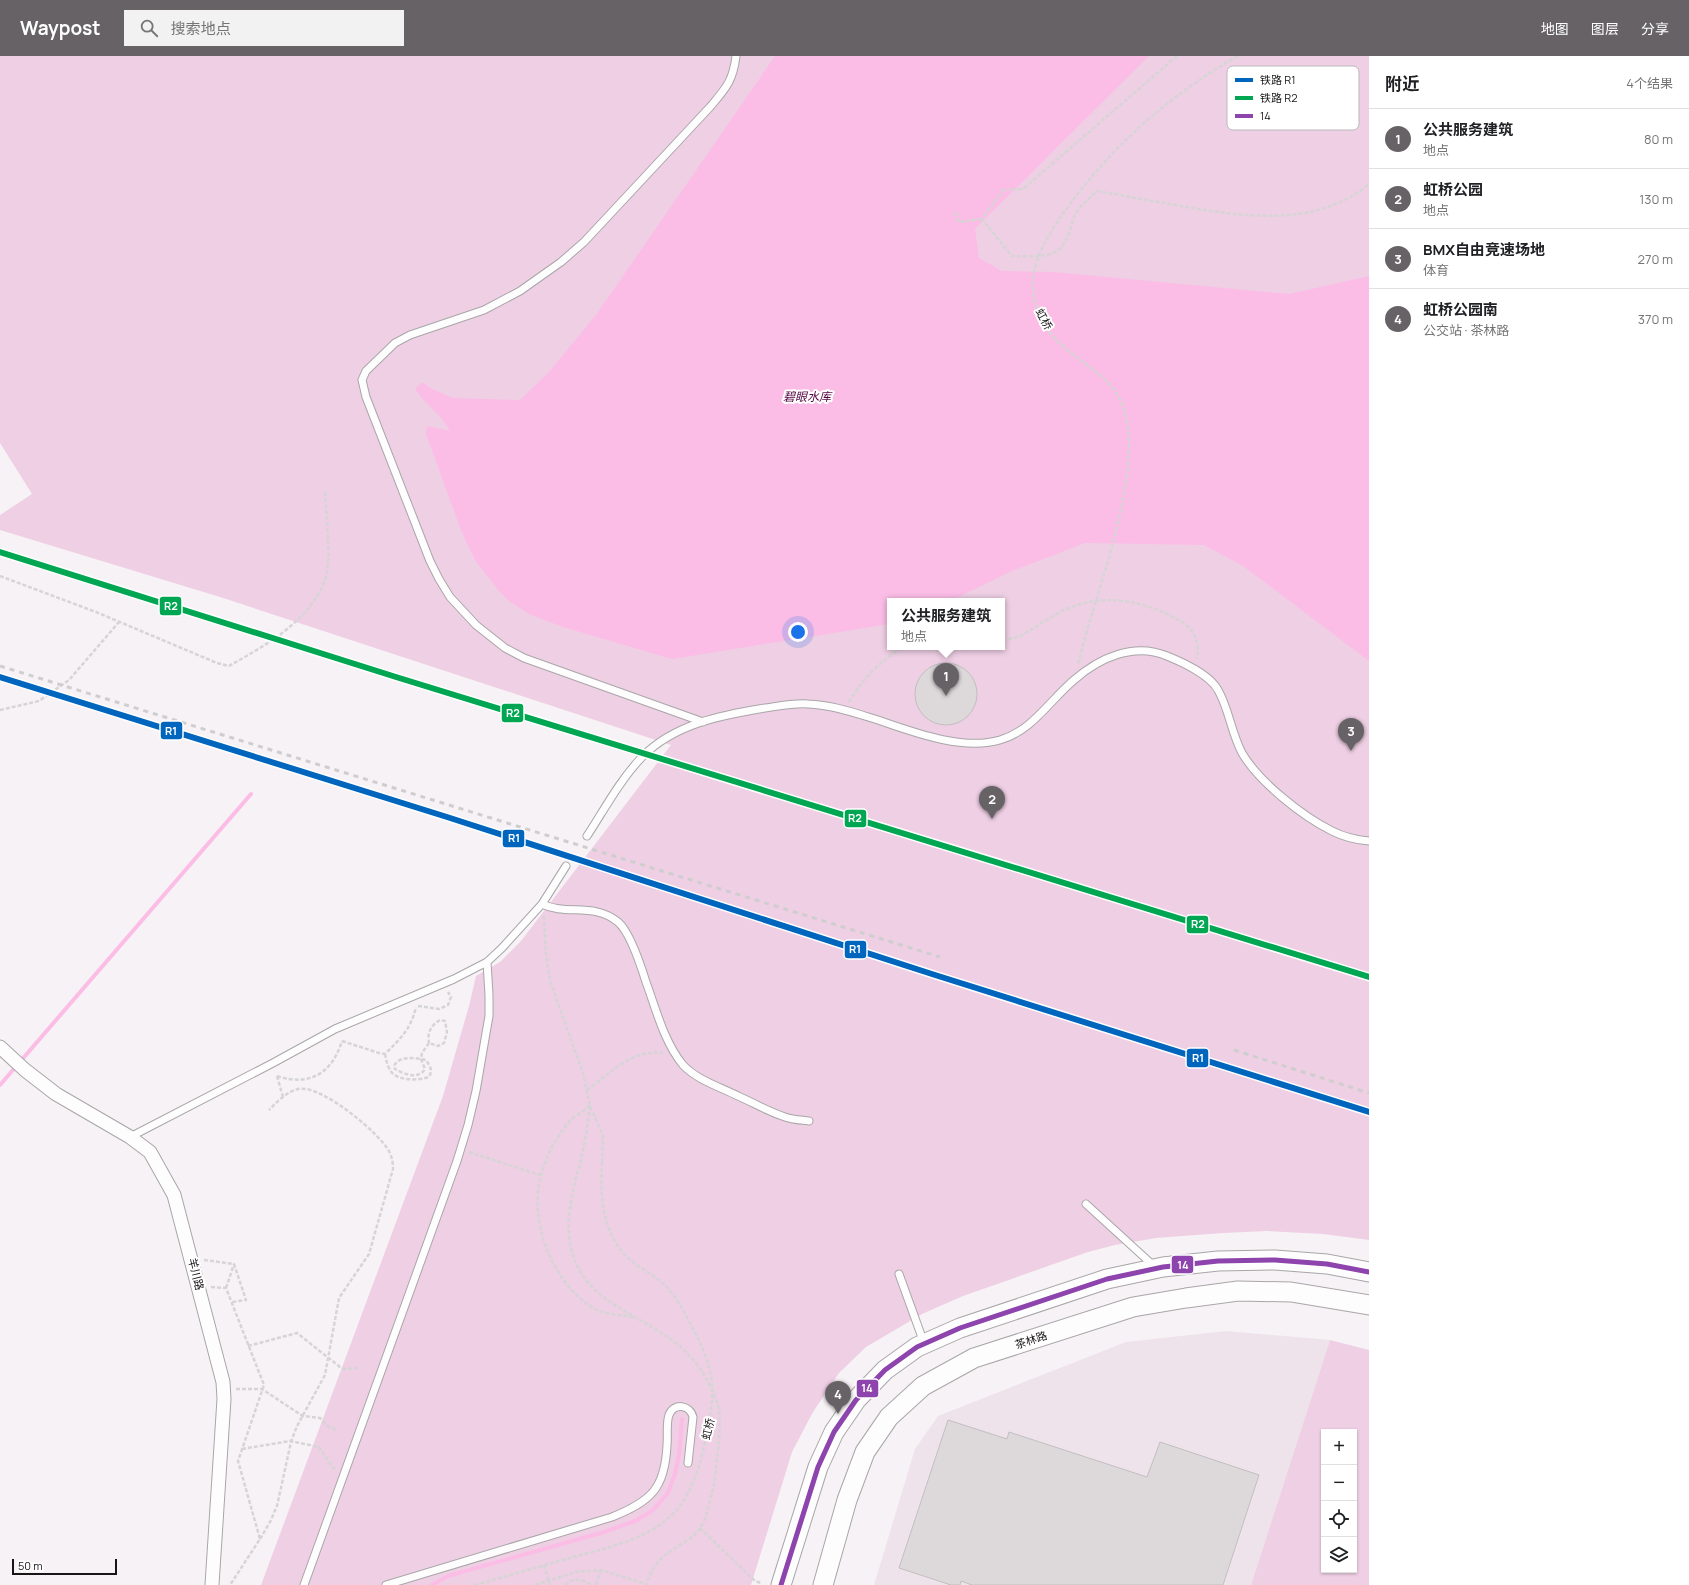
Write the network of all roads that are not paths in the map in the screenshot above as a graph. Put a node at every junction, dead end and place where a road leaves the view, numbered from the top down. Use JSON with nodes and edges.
{"nodes":[{"id":1,"x":736,"y":56,"type":"edge"},
{"id":2,"x":703,"y":722,"type":"junction"},
{"id":3,"x":587,"y":836,"type":"dead end"},
{"id":4,"x":1369,"y":841,"type":"edge"},
{"id":5,"x":566,"y":866,"type":"dead end"},
{"id":6,"x":542,"y":904,"type":"junction"},
{"id":7,"x":487,"y":962,"type":"junction"},
{"id":8,"x":4,"y":1051,"type":"edge"},
{"id":9,"x":809,"y":1121,"type":"dead end"},
{"id":10,"x":130,"y":1137,"type":"junction"},
{"id":11,"x":1086,"y":1204,"type":"dead end"},
{"id":12,"x":1156,"y":1269,"type":"junction"},
{"id":13,"x":1369,"y":1272,"type":"edge"},
{"id":14,"x":899,"y":1274,"type":"dead end"},
{"id":15,"x":1369,"y":1305,"type":"edge"},
{"id":16,"x":924,"y":1344,"type":"junction"},
{"id":17,"x":688,"y":1463,"type":"dead end"},
{"id":18,"x":212,"y":1585,"type":"edge"},
{"id":19,"x":304,"y":1585,"type":"edge"},
{"id":20,"x":386,"y":1585,"type":"edge"},
{"id":21,"x":781,"y":1585,"type":"edge"},
{"id":22,"x":823,"y":1585,"type":"edge"}],
"edges":[{"from":1,"to":2,"type":"lane"},
{"from":2,"to":3,"type":"lane"},
{"from":2,"to":4,"type":"lane"},
{"from":5,"to":6,"type":"lane"},
{"from":6,"to":7,"type":"lane"},
{"from":6,"to":9,"type":"lane"},
{"from":7,"to":10,"type":"lane"},
{"from":7,"to":19,"type":"lane"},
{"from":8,"to":10,"type":"street","name":"羊川路"},
{"from":10,"to":18,"type":"street","name":"羊川路"},
{"from":11,"to":12,"type":"lane"},
{"from":12,"to":13,"type":"street"},
{"from":12,"to":16,"type":"street"},
{"from":14,"to":16,"type":"lane"},
{"from":15,"to":22,"type":"street","name":"茶林路"},
{"from":16,"to":21,"type":"street"},
{"from":17,"to":20,"type":"lane"}]}
